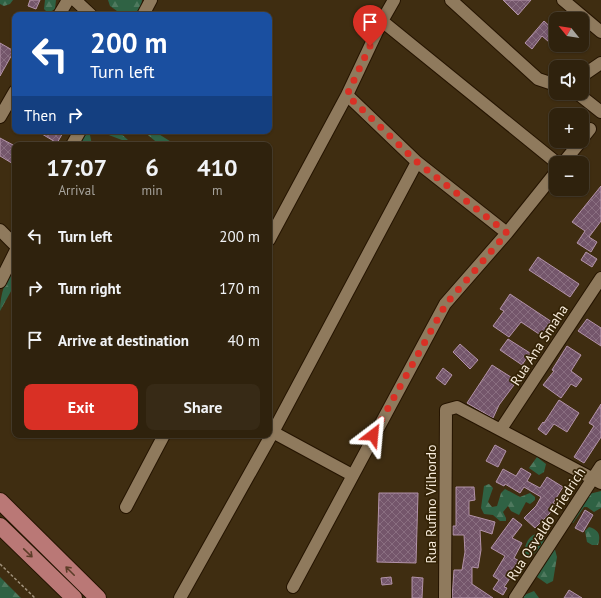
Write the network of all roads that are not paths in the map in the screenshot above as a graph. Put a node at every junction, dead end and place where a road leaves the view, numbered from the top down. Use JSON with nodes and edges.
{"nodes":[{"id":1,"x":68,"y":0,"type":"edge"},
{"id":2,"x":75,"y":0,"type":"edge"},
{"id":3,"x":151,"y":0,"type":"edge"},
{"id":4,"x":394,"y":0,"type":"edge"},
{"id":5,"x":451,"y":0,"type":"edge"},
{"id":6,"x":563,"y":0,"type":"edge"},
{"id":7,"x":61,"y":12,"type":"edge"},
{"id":8,"x":88,"y":12,"type":"edge"},
{"id":9,"x":145,"y":12,"type":"edge"},
{"id":10,"x":382,"y":21,"type":"junction"},
{"id":11,"x":601,"y":32,"type":"edge"},
{"id":12,"x":601,"y":63,"type":"edge"},
{"id":13,"x":589,"y":71,"type":"edge"},
{"id":14,"x":549,"y":83,"type":"edge"},
{"id":15,"x":347,"y":95,"type":"junction"},
{"id":16,"x":12,"y":96,"type":"edge"},
{"id":17,"x":586,"y":100,"type":"edge"},
{"id":18,"x":601,"y":112,"type":"edge"},
{"id":19,"x":0,"y":117,"type":"edge"},
{"id":20,"x":575,"y":148,"type":"edge"},
{"id":21,"x":568,"y":156,"type":"edge"},
{"id":22,"x":549,"y":157,"type":"edge"},
{"id":23,"x":417,"y":162,"type":"junction"},
{"id":24,"x":549,"y":181,"type":"edge"},
{"id":25,"x":0,"y":230,"type":"edge"},
{"id":26,"x":507,"y":233,"type":"junction"},
{"id":27,"x":272,"y":234,"type":"edge"},
{"id":28,"x":12,"y":242,"type":"edge"},
{"id":29,"x":12,"y":258,"type":"edge"},
{"id":30,"x":601,"y":278,"type":"edge"},
{"id":31,"x":0,"y":282,"type":"edge"},
{"id":32,"x":272,"y":429,"type":"edge"},
{"id":33,"x":501,"y":429,"type":"junction"},
{"id":34,"x":272,"y":432,"type":"edge"},
{"id":35,"x":162,"y":438,"type":"edge"},
{"id":36,"x":267,"y":438,"type":"edge"},
{"id":37,"x":601,"y":466,"type":"edge"},
{"id":38,"x":352,"y":475,"type":"junction"},
{"id":39,"x":597,"y":481,"type":"edge"},
{"id":40,"x":0,"y":501,"type":"edge"},
{"id":41,"x":126,"y":507,"type":"dead end"},
{"id":42,"x":0,"y":526,"type":"edge"},
{"id":43,"x":293,"y":587,"type":"dead end"},
{"id":44,"x":88,"y":595,"type":"edge"},
{"id":45,"x":74,"y":598,"type":"edge"},
{"id":46,"x":180,"y":598,"type":"edge"},
{"id":47,"x":445,"y":598,"type":"edge"},
{"id":48,"x":516,"y":598,"type":"edge"}],
"edges":[{"from":1,"to":7,"type":"street"},
{"from":2,"to":8,"type":"street"},
{"from":3,"to":9,"type":"street"},
{"from":4,"to":10,"type":"street"},
{"from":5,"to":14,"type":"street"},
{"from":6,"to":11,"type":"street"},
{"from":10,"to":15,"type":"street"},
{"from":10,"to":22,"type":"street"},
{"from":12,"to":13,"type":"street"},
{"from":15,"to":23,"type":"street"},
{"from":15,"to":27,"type":"street"},
{"from":16,"to":19,"type":"street"},
{"from":17,"to":18,"type":"street"},
{"from":20,"to":21,"type":"street"},
{"from":23,"to":26,"type":"street"},
{"from":23,"to":32,"type":"street"},
{"from":24,"to":26,"type":"street"},
{"from":25,"to":28,"type":"street"},
{"from":26,"to":38,"type":"street"},
{"from":29,"to":31,"type":"street"},
{"from":30,"to":33,"type":"street","name":"Rua Ana Smaha"},
{"from":33,"to":39,"type":"street"},
{"from":33,"to":47,"type":"street","name":"Rua Rufino Vilhordo"},
{"from":34,"to":38,"type":"street"},
{"from":35,"to":41,"type":"street"},
{"from":36,"to":46,"type":"street"},
{"from":37,"to":39,"type":"street","name":"Rua Osvaldo Friedrich"},
{"from":38,"to":43,"type":"street"},
{"from":39,"to":48,"type":"street","name":"Rua Osvaldo Friedrich"},
{"from":44,"to":40,"type":"main road","one_way":true},
{"from":42,"to":45,"type":"main road","one_way":true}]}
